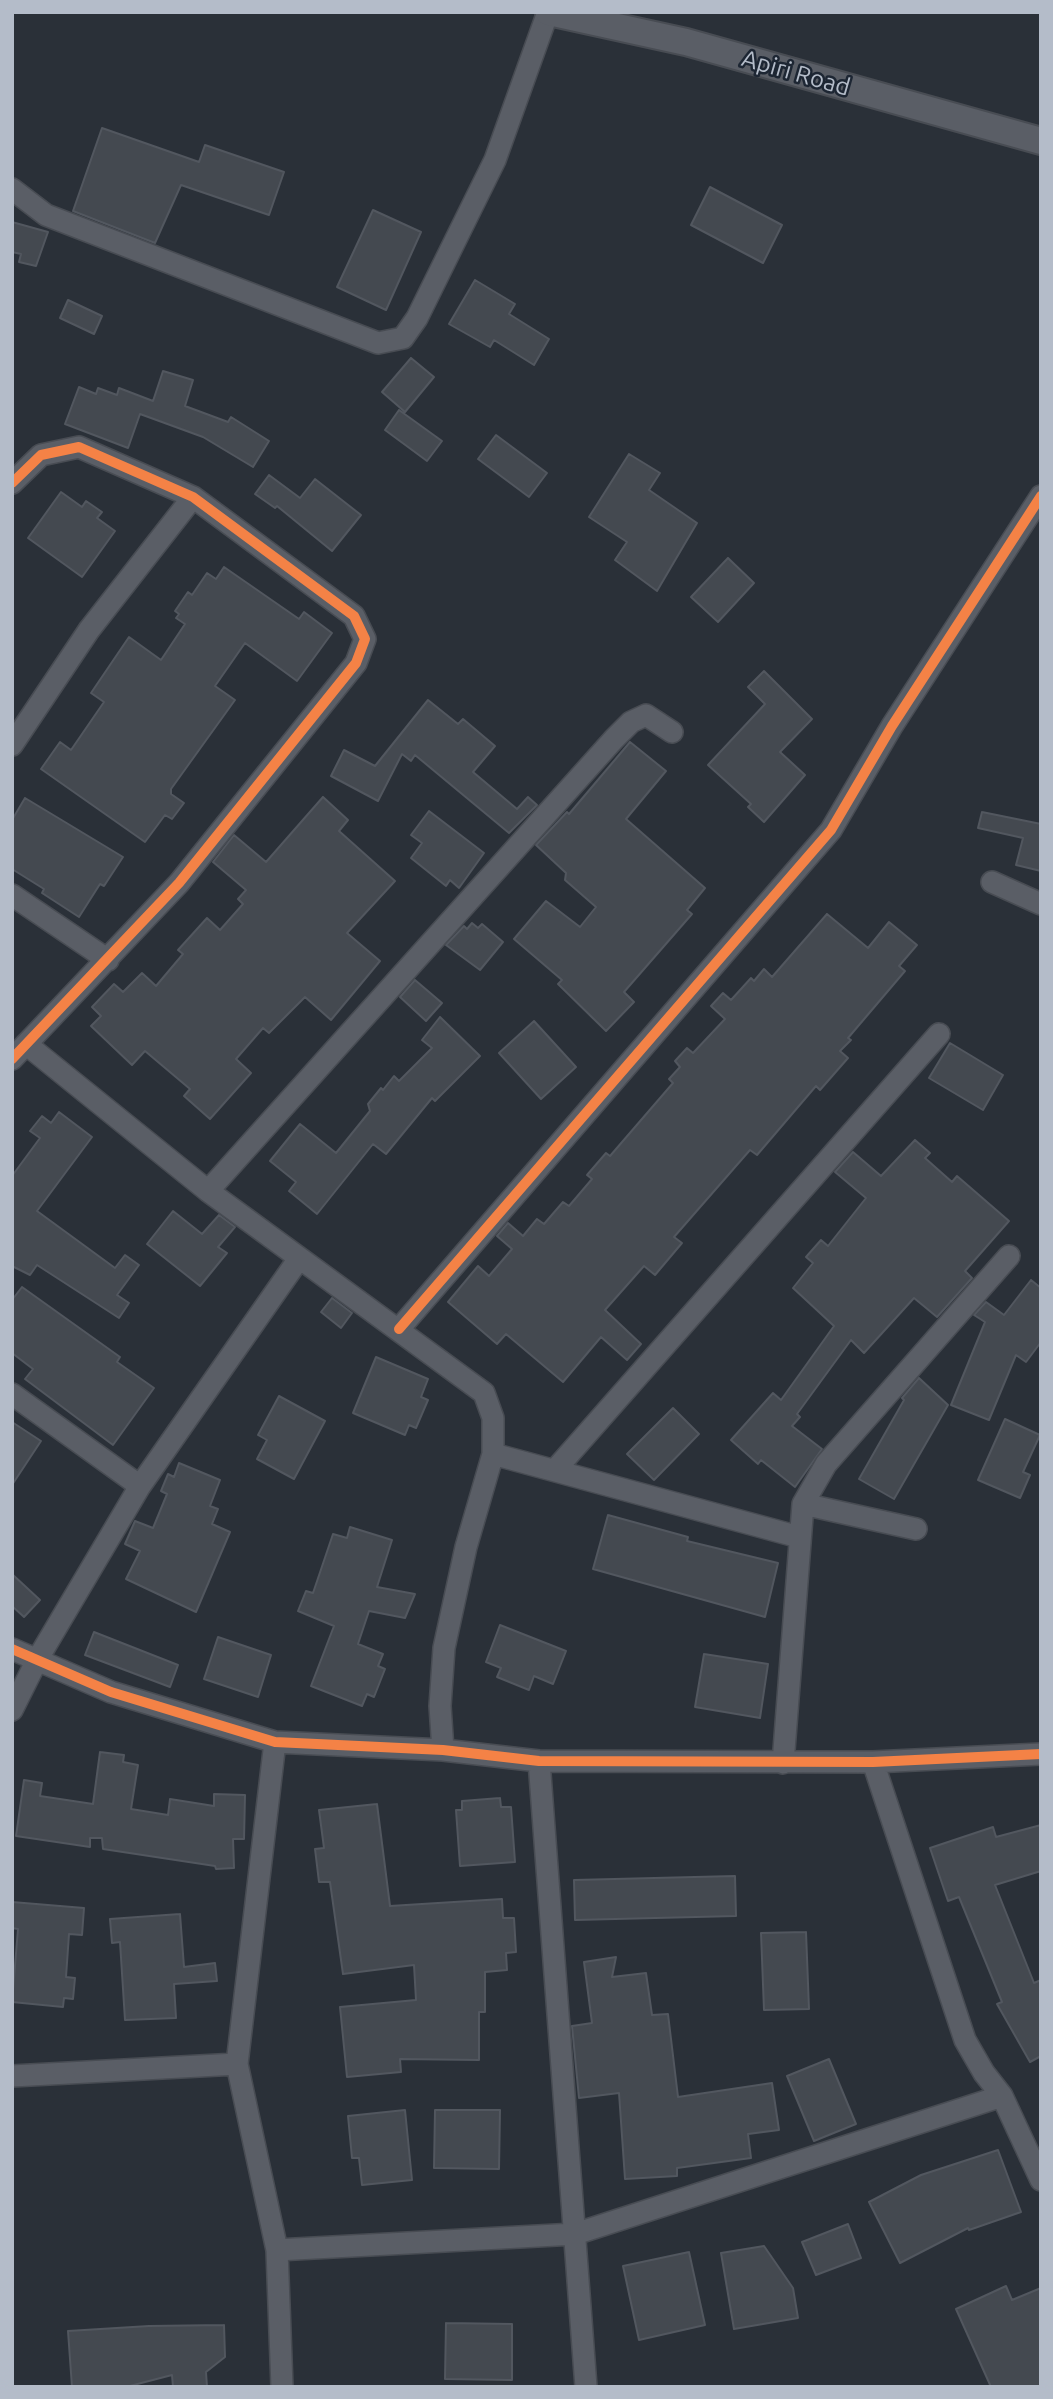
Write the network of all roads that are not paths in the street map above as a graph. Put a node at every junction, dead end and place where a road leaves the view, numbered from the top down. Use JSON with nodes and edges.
{"nodes":[{"id":1,"x":549,"y":12,"type":"edge"},
{"id":2,"x":1041,"y":141,"type":"edge"},
{"id":3,"x":12,"y":190,"type":"edge"},
{"id":4,"x":12,"y":484,"type":"edge"},
{"id":5,"x":1041,"y":496,"type":"edge"},
{"id":6,"x":193,"y":497,"type":"junction"},
{"id":7,"x":672,"y":732,"type":"dead end"},
{"id":8,"x":12,"y":745,"type":"edge"},
{"id":9,"x":992,"y":882,"type":"dead end"},
{"id":10,"x":12,"y":895,"type":"edge"},
{"id":11,"x":1041,"y":904,"type":"edge"},
{"id":12,"x":108,"y":960,"type":"junction"},
{"id":13,"x":939,"y":1034,"type":"dead end"},
{"id":14,"x":19,"y":1052,"type":"edge"},
{"id":15,"x":208,"y":1191,"type":"junction"},
{"id":16,"x":1009,"y":1256,"type":"dead end"},
{"id":17,"x":298,"y":1260,"type":"junction"},
{"id":18,"x":399,"y":1329,"type":"junction"},
{"id":19,"x":12,"y":1394,"type":"edge"},
{"id":20,"x":493,"y":1454,"type":"junction"},
{"id":21,"x":555,"y":1470,"type":"junction"},
{"id":22,"x":140,"y":1486,"type":"junction"},
{"id":23,"x":803,"y":1504,"type":"junction"},
{"id":24,"x":916,"y":1529,"type":"dead end"},
{"id":25,"x":799,"y":1537,"type":"junction"},
{"id":26,"x":12,"y":1650,"type":"edge"},
{"id":27,"x":37,"y":1660,"type":"junction"},
{"id":28,"x":12,"y":1710,"type":"edge"},
{"id":29,"x":275,"y":1742,"type":"junction"},
{"id":30,"x":443,"y":1750,"type":"junction"},
{"id":31,"x":1041,"y":1754,"type":"edge"},
{"id":32,"x":539,"y":1760,"type":"junction"},
{"id":33,"x":873,"y":1762,"type":"junction"},
{"id":34,"x":783,"y":1763,"type":"junction"},
{"id":35,"x":237,"y":2064,"type":"junction"},
{"id":36,"x":12,"y":2076,"type":"edge"},
{"id":37,"x":1002,"y":2096,"type":"junction"},
{"id":38,"x":1041,"y":2180,"type":"edge"},
{"id":39,"x":575,"y":2234,"type":"junction"},
{"id":40,"x":277,"y":2250,"type":"junction"},
{"id":41,"x":282,"y":2387,"type":"edge"},
{"id":42,"x":586,"y":2387,"type":"edge"}],
"edges":[{"from":1,"to":2,"type":"street","name":"Apiri Road"},
{"from":1,"to":3,"type":"street"},
{"from":4,"to":6,"type":"street"},
{"from":5,"to":18,"type":"street"},
{"from":6,"to":8,"type":"street"},
{"from":6,"to":12,"type":"street"},
{"from":7,"to":15,"type":"street"},
{"from":9,"to":11,"type":"street"},
{"from":10,"to":12,"type":"street"},
{"from":12,"to":14,"type":"street"},
{"from":13,"to":21,"type":"street"},
{"from":14,"to":15,"type":"street"},
{"from":15,"to":17,"type":"street"},
{"from":16,"to":23,"type":"street"},
{"from":17,"to":18,"type":"street"},
{"from":17,"to":22,"type":"street"},
{"from":18,"to":20,"type":"street"},
{"from":19,"to":22,"type":"street"},
{"from":20,"to":21,"type":"street"},
{"from":20,"to":30,"type":"street"},
{"from":21,"to":25,"type":"street"},
{"from":22,"to":27,"type":"street"},
{"from":23,"to":24,"type":"street"},
{"from":23,"to":25,"type":"street"},
{"from":25,"to":34,"type":"street"},
{"from":26,"to":27,"type":"street"},
{"from":27,"to":28,"type":"street"},
{"from":27,"to":29,"type":"street"},
{"from":29,"to":30,"type":"street"},
{"from":29,"to":35,"type":"street"},
{"from":30,"to":32,"type":"street"},
{"from":31,"to":33,"type":"street"},
{"from":32,"to":34,"type":"street"},
{"from":32,"to":39,"type":"street"},
{"from":33,"to":34,"type":"street"},
{"from":33,"to":37,"type":"street"},
{"from":35,"to":36,"type":"street"},
{"from":35,"to":40,"type":"street"},
{"from":37,"to":38,"type":"street"},
{"from":37,"to":39,"type":"street"},
{"from":39,"to":40,"type":"street"},
{"from":39,"to":42,"type":"street"},
{"from":40,"to":41,"type":"street"}]}
